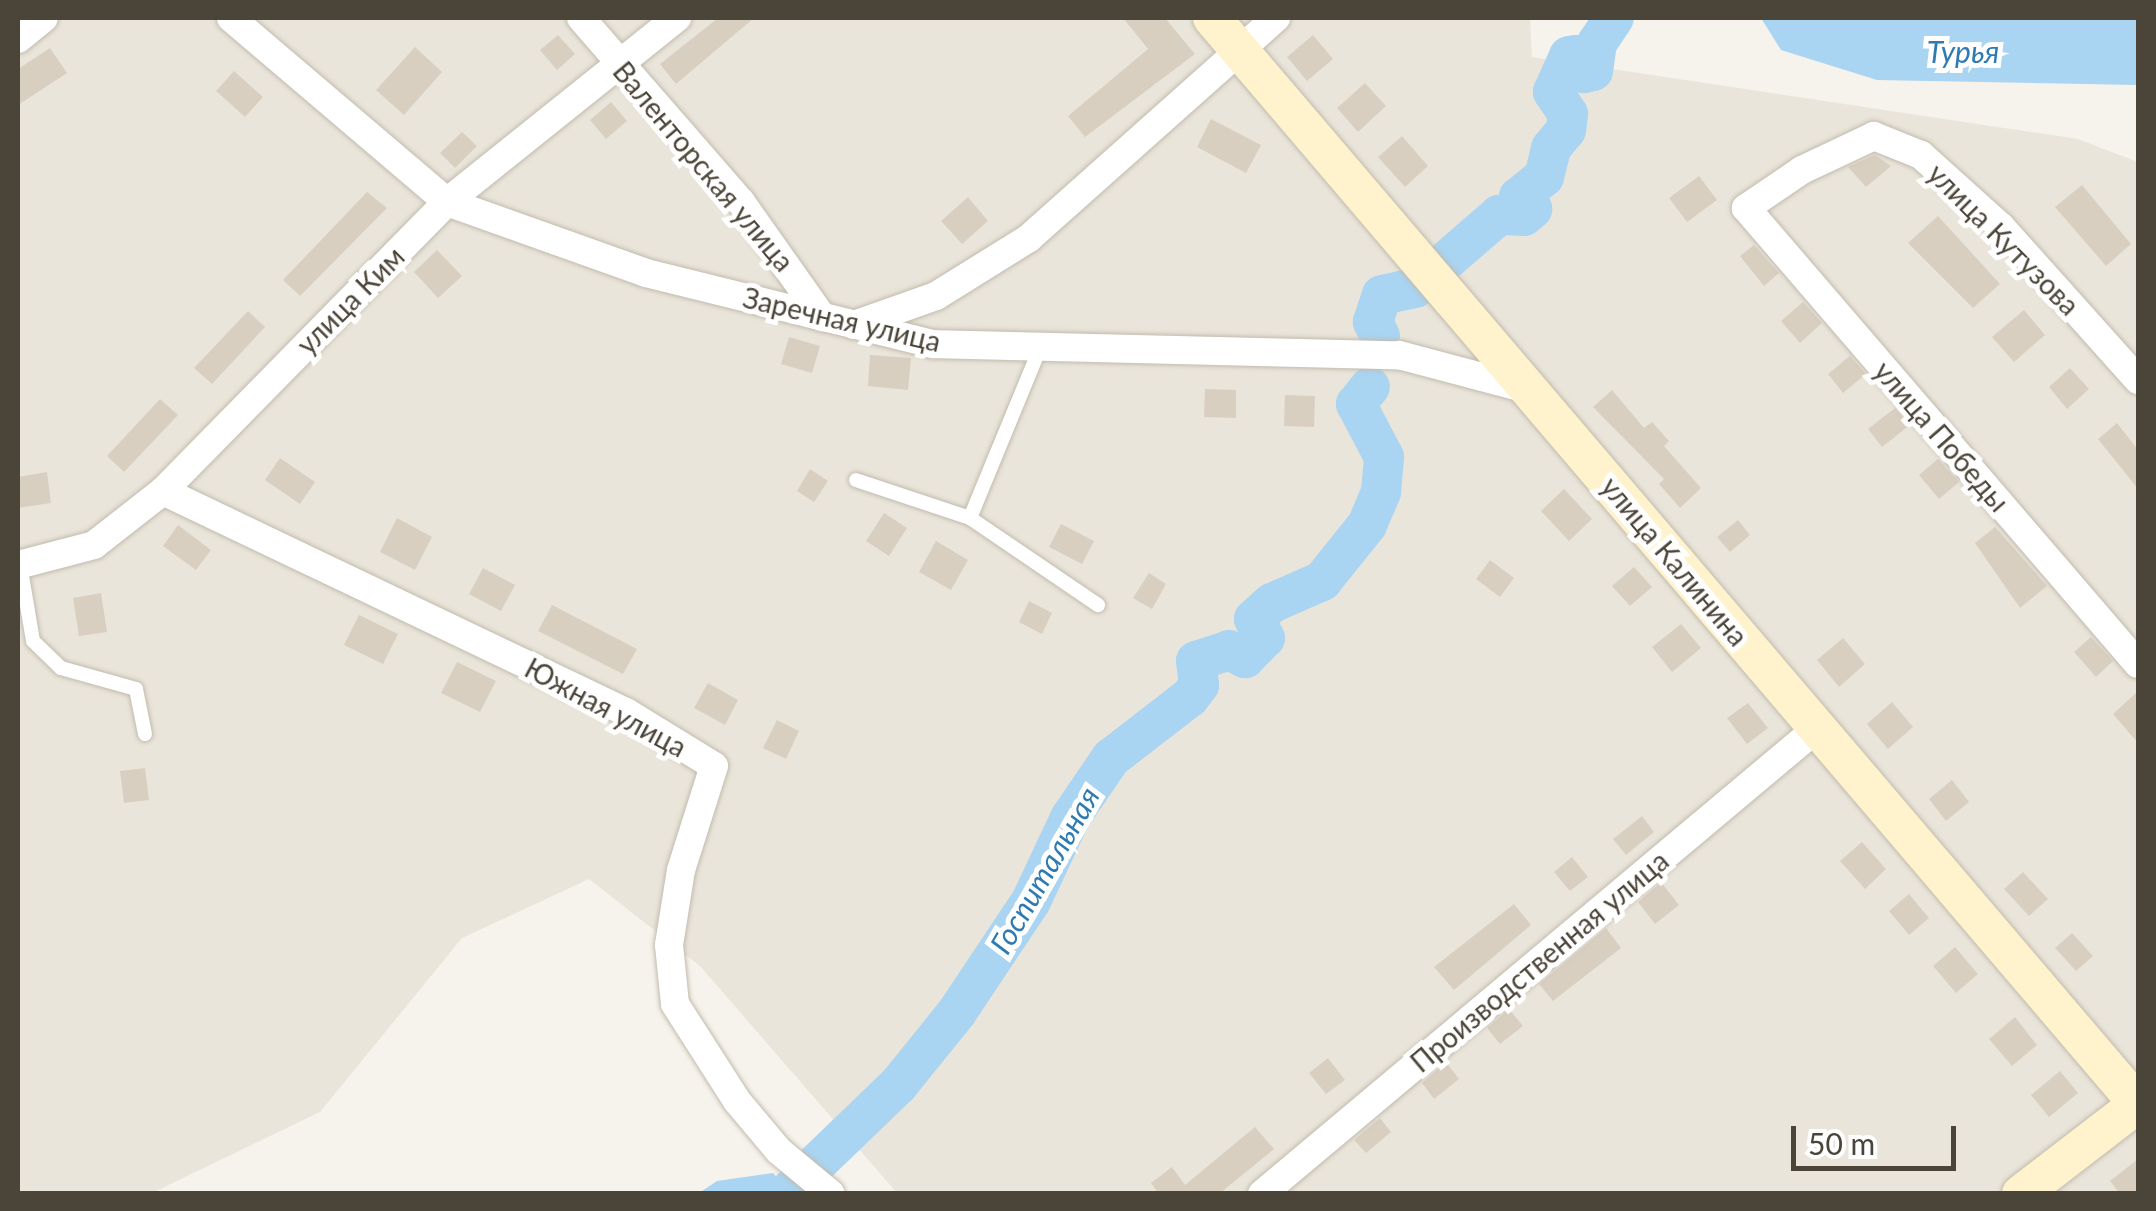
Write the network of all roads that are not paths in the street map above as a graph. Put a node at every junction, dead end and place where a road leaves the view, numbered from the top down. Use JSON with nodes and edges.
{"nodes":[{"id":1,"x":44,"y":18,"type":"edge"},
{"id":2,"x":232,"y":18,"type":"edge"},
{"id":3,"x":581,"y":18,"type":"edge"},
{"id":4,"x":678,"y":18,"type":"edge"},
{"id":5,"x":1212,"y":18,"type":"edge"},
{"id":6,"x":1276,"y":18,"type":"edge"},
{"id":7,"x":18,"y":39,"type":"edge"},
{"id":8,"x":1240,"y":50,"type":"junction"},
{"id":9,"x":619,"y":66,"type":"junction"},
{"id":10,"x":448,"y":202,"type":"junction"},
{"id":11,"x":1746,"y":208,"type":"joint"},
{"id":12,"x":822,"y":317,"type":"junction"},
{"id":13,"x":854,"y":324,"type":"junction"},
{"id":14,"x":1040,"y":350,"type":"junction"},
{"id":15,"x":2138,"y":380,"type":"edge"},
{"id":16,"x":1531,"y":390,"type":"junction"},
{"id":17,"x":856,"y":480,"type":"dead end"},
{"id":18,"x":163,"y":491,"type":"junction"},
{"id":19,"x":970,"y":518,"type":"junction"},
{"id":20,"x":19,"y":564,"type":"edge"},
{"id":21,"x":1098,"y":605,"type":"dead end"},
{"id":22,"x":2138,"y":664,"type":"edge"},
{"id":23,"x":1816,"y":729,"type":"junction"},
{"id":24,"x":146,"y":734,"type":"dead end"},
{"id":25,"x":2138,"y":1104,"type":"edge"},
{"id":26,"x":830,"y":1194,"type":"edge"},
{"id":27,"x":1262,"y":1194,"type":"edge"},
{"id":28,"x":2021,"y":1194,"type":"edge"}],
"edges":[{"from":1,"to":7,"type":"street"},
{"from":2,"to":10,"type":"street","name":"Заречная улица"},
{"from":3,"to":9,"type":"street","name":"Валенторская улица"},
{"from":4,"to":9,"type":"street","name":"улица Ким"},
{"from":5,"to":8,"type":"street","name":"улица Калинина"},
{"from":6,"to":8,"type":"street"},
{"from":8,"to":13,"type":"street"},
{"from":8,"to":16,"type":"street","name":"улица Калинина"},
{"from":9,"to":10,"type":"street","name":"улица Ким"},
{"from":9,"to":12,"type":"street","name":"Валенторская улица"},
{"from":10,"to":12,"type":"street","name":"Заречная улица"},
{"from":10,"to":18,"type":"street","name":"улица Ким"},
{"from":11,"to":15,"type":"street","name":"улица Кутузова"},
{"from":11,"to":22,"type":"street","name":"улица Победы"},
{"from":12,"to":13,"type":"street","name":"Заречная улица"},
{"from":13,"to":14,"type":"street","name":"Заречная улица"},
{"from":14,"to":16,"type":"street","name":"Заречная улица"},
{"from":14,"to":19,"type":"lane"},
{"from":16,"to":23,"type":"street","name":"улица Калинина"},
{"from":17,"to":19,"type":"lane"},
{"from":18,"to":20,"type":"street","name":"улица Ким"},
{"from":18,"to":26,"type":"street","name":"Южная улица"},
{"from":19,"to":21,"type":"lane"},
{"from":20,"to":24,"type":"lane"},
{"from":23,"to":25,"type":"street","name":"улица Калинина"},
{"from":23,"to":27,"type":"street","name":"Производственная улица"},
{"from":25,"to":28,"type":"street"}]}
